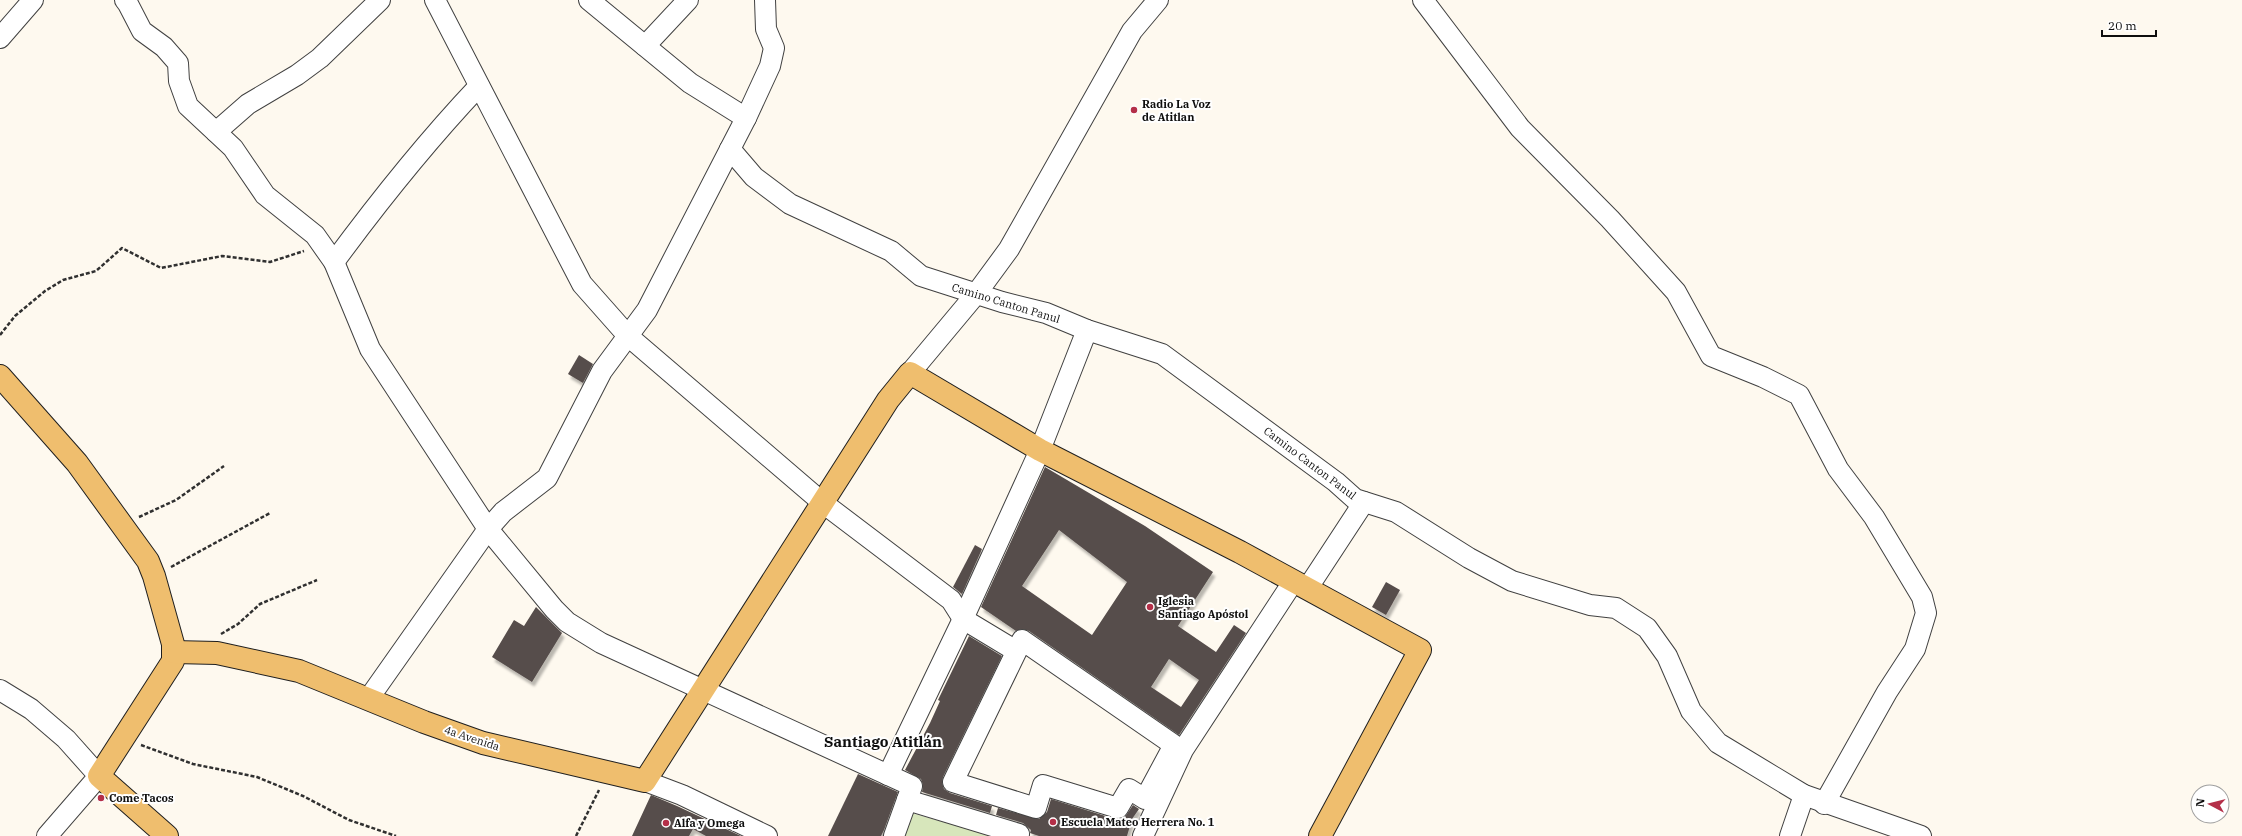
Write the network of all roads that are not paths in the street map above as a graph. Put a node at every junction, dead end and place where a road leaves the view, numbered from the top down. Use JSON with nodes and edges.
{"nodes":[{"id":1,"x":33,"y":0,"type":"edge"},
{"id":2,"x":124,"y":0,"type":"edge"},
{"id":3,"x":380,"y":0,"type":"edge"},
{"id":4,"x":435,"y":0,"type":"edge"},
{"id":5,"x":589,"y":0,"type":"edge"},
{"id":6,"x":688,"y":0,"type":"edge"},
{"id":7,"x":766,"y":0,"type":"edge"},
{"id":8,"x":1158,"y":0,"type":"edge"},
{"id":9,"x":1423,"y":0,"type":"edge"},
{"id":10,"x":0,"y":38,"type":"edge"},
{"id":11,"x":645,"y":46,"type":"junction"},
{"id":12,"x":479,"y":86,"type":"junction"},
{"id":13,"x":746,"y":118,"type":"junction"},
{"id":14,"x":216,"y":132,"type":"junction"},
{"id":15,"x":730,"y":149,"type":"junction"},
{"id":16,"x":334,"y":262,"type":"junction"},
{"id":17,"x":976,"y":294,"type":"junction"},
{"id":18,"x":1087,"y":330,"type":"junction"},
{"id":19,"x":628,"y":336,"type":"junction"},
{"id":20,"x":910,"y":373,"type":"junction"},
{"id":21,"x":0,"y":376,"type":"edge"},
{"id":22,"x":1040,"y":450,"type":"junction"},
{"id":23,"x":1364,"y":502,"type":"junction"},
{"id":24,"x":823,"y":503,"type":"junction"},
{"id":25,"x":488,"y":529,"type":"junction"},
{"id":26,"x":1300,"y":586,"type":"junction"},
{"id":27,"x":963,"y":619,"type":"junction"},
{"id":28,"x":1016,"y":651,"type":"junction"},
{"id":29,"x":174,"y":652,"type":"junction"},
{"id":30,"x":704,"y":689,"type":"junction"},
{"id":31,"x":0,"y":690,"type":"edge"},
{"id":32,"x":369,"y":698,"type":"junction"},
{"id":33,"x":888,"y":775,"type":"junction"},
{"id":34,"x":99,"y":776,"type":"junction"},
{"id":35,"x":645,"y":781,"type":"junction"},
{"id":36,"x":1804,"y":795,"type":"junction"},
{"id":37,"x":907,"y":800,"type":"junction"},
{"id":38,"x":1824,"y":804,"type":"junction"},
{"id":39,"x":1028,"y":807,"type":"junction"},
{"id":40,"x":1020,"y":835,"type":"edge"},
{"id":41,"x":47,"y":836,"type":"edge"},
{"id":42,"x":167,"y":836,"type":"edge"},
{"id":43,"x":767,"y":836,"type":"edge"},
{"id":44,"x":894,"y":836,"type":"edge"},
{"id":45,"x":1143,"y":836,"type":"edge"},
{"id":46,"x":1320,"y":836,"type":"edge"},
{"id":47,"x":1790,"y":836,"type":"edge"},
{"id":48,"x":1921,"y":836,"type":"edge"}],
"edges":[{"from":1,"to":10,"type":"street"},
{"from":2,"to":14,"type":"street"},
{"from":3,"to":14,"type":"street"},
{"from":4,"to":12,"type":"street"},
{"from":5,"to":11,"type":"street"},
{"from":6,"to":11,"type":"street"},
{"from":7,"to":13,"type":"street"},
{"from":8,"to":17,"type":"street"},
{"from":9,"to":38,"type":"street"},
{"from":11,"to":13,"type":"street"},
{"from":12,"to":16,"type":"street"},
{"from":12,"to":19,"type":"street"},
{"from":13,"to":15,"type":"street"},
{"from":14,"to":16,"type":"street"},
{"from":15,"to":17,"type":"street","name":"Camino Canton Panul"},
{"from":15,"to":19,"type":"street"},
{"from":16,"to":25,"type":"street"},
{"from":17,"to":18,"type":"street","name":"Camino Canton Panul"},
{"from":17,"to":20,"type":"street"},
{"from":18,"to":22,"type":"street"},
{"from":18,"to":23,"type":"street","name":"Camino Canton Panul"},
{"from":19,"to":24,"type":"street"},
{"from":19,"to":25,"type":"street"},
{"from":20,"to":22,"type":"main road"},
{"from":20,"to":24,"type":"main road"},
{"from":21,"to":29,"type":"main road"},
{"from":22,"to":26,"type":"main road"},
{"from":22,"to":27,"type":"street"},
{"from":23,"to":26,"type":"street"},
{"from":23,"to":36,"type":"street","name":"Camino Canton Panul"},
{"from":24,"to":27,"type":"street"},
{"from":24,"to":30,"type":"main road"},
{"from":25,"to":30,"type":"street"},
{"from":25,"to":32,"type":"street"},
{"from":26,"to":45,"type":"street"},
{"from":26,"to":46,"type":"main road"},
{"from":27,"to":28,"type":"street"},
{"from":27,"to":33,"type":"street"},
{"from":28,"to":39,"type":"street"},
{"from":28,"to":39,"type":"street"},
{"from":29,"to":32,"type":"main road","name":"4a Avenida"},
{"from":29,"to":34,"type":"main road"},
{"from":30,"to":33,"type":"street"},
{"from":30,"to":35,"type":"main road"},
{"from":31,"to":34,"type":"street"},
{"from":32,"to":35,"type":"main road","name":"4a Avenida"},
{"from":33,"to":37,"type":"street"},
{"from":34,"to":41,"type":"street"},
{"from":34,"to":42,"type":"main road"},
{"from":35,"to":43,"type":"street","name":"4a Avenida"},
{"from":36,"to":38,"type":"street","name":"Camino Canton Panul"},
{"from":36,"to":47,"type":"street"},
{"from":37,"to":40,"type":"street"},
{"from":37,"to":44,"type":"street"},
{"from":38,"to":48,"type":"street","name":"Camino Canton Panul"},
{"from":39,"to":40,"type":"street"}]}
